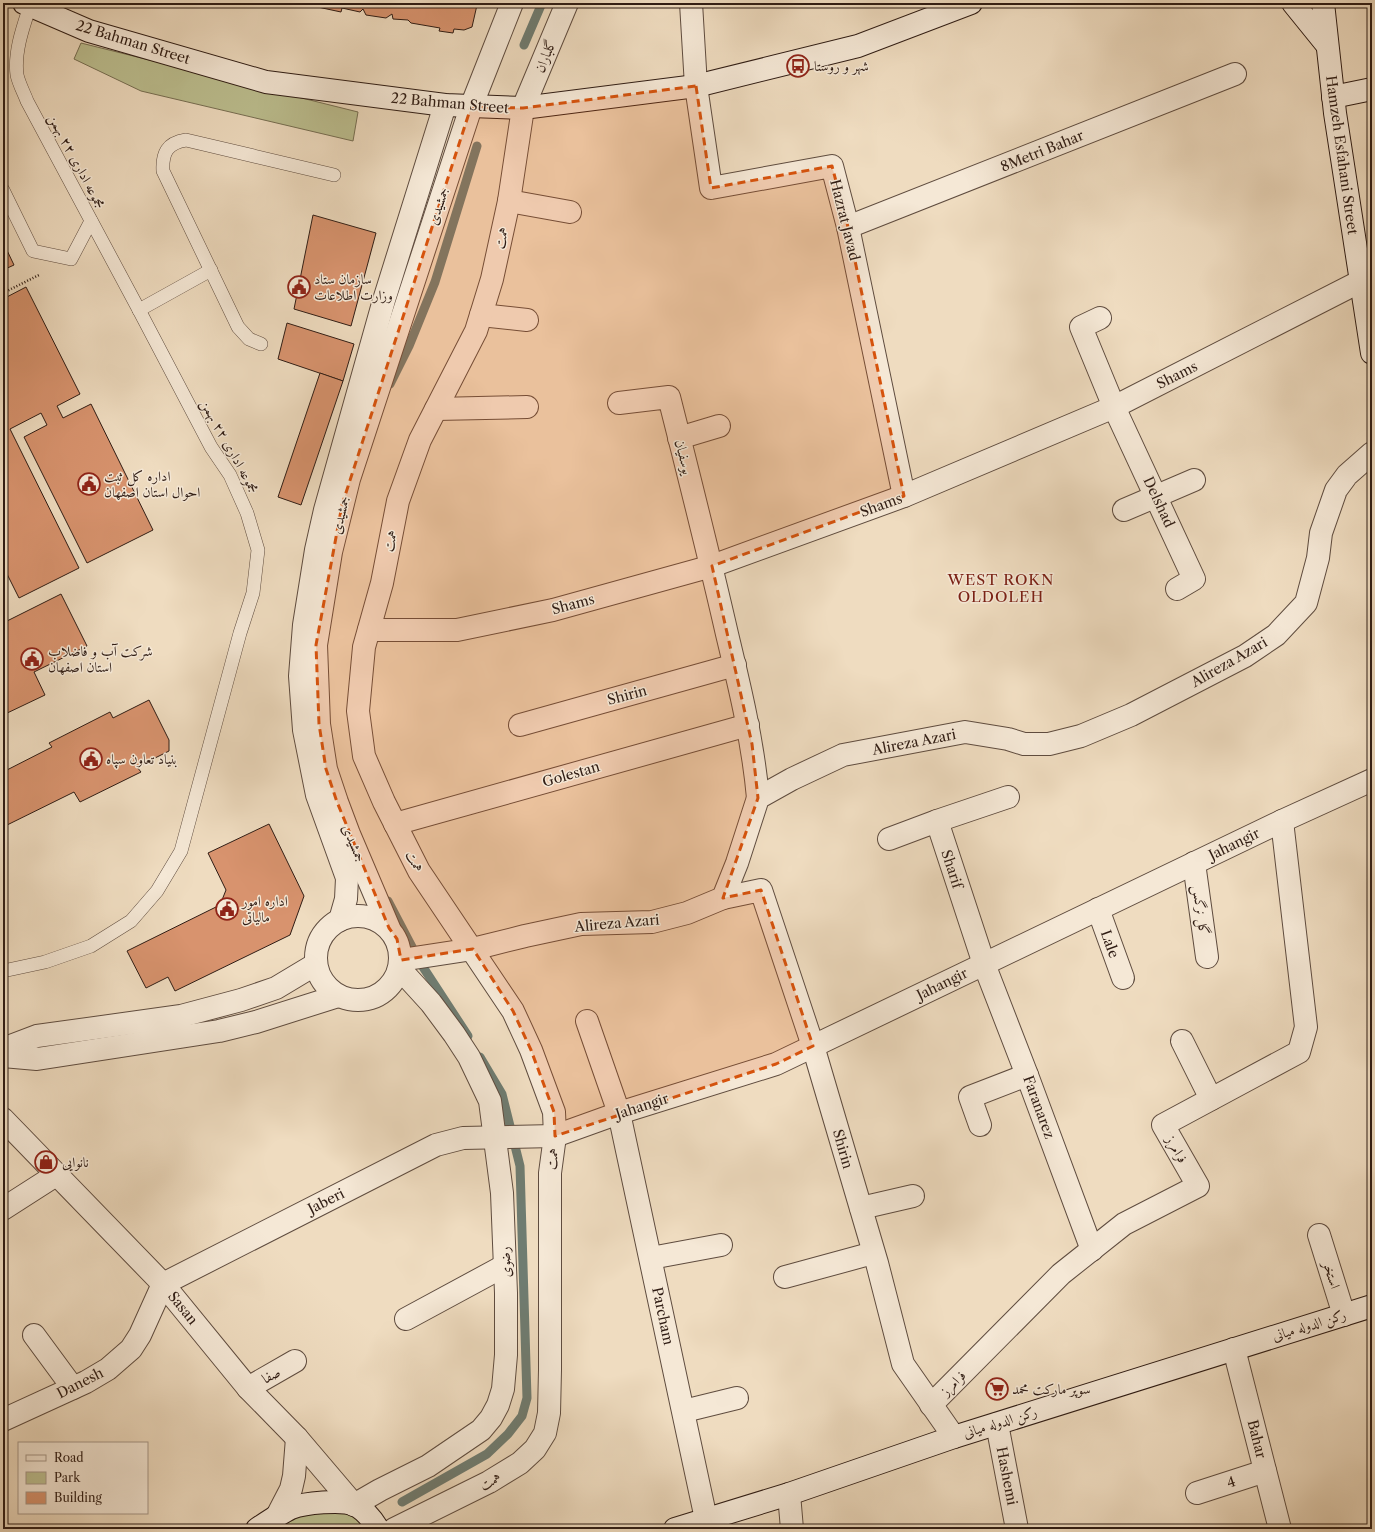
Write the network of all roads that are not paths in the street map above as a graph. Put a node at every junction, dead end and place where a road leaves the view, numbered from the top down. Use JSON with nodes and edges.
{"nodes":[{"id":1,"x":512,"y":3,"type":"edge"},
{"id":2,"x":567,"y":3,"type":"edge"},
{"id":3,"x":691,"y":3,"type":"edge"},
{"id":4,"x":971,"y":3,"type":"edge"},
{"id":5,"x":1293,"y":3,"type":"edge"},
{"id":6,"x":1323,"y":3,"type":"edge"},
{"id":7,"x":27,"y":4,"type":"edge"},
{"id":8,"x":1327,"y":45,"type":"junction"},
{"id":9,"x":1235,"y":74,"type":"dead end"},
{"id":10,"x":696,"y":86,"type":"junction"},
{"id":11,"x":1372,"y":89,"type":"edge"},
{"id":12,"x":1333,"y":97,"type":"junction"},
{"id":13,"x":446,"y":105,"type":"junction"},
{"id":14,"x":471,"y":107,"type":"junction"},
{"id":15,"x":523,"y":108,"type":"junction"},
{"id":16,"x":334,"y":175,"type":"dead end"},
{"id":17,"x":3,"y":190,"type":"edge"},
{"id":18,"x":509,"y":201,"type":"junction"},
{"id":19,"x":570,"y":212,"type":"dead end"},
{"id":20,"x":91,"y":221,"type":"junction"},
{"id":21,"x":848,"y":227,"type":"junction"},
{"id":22,"x":212,"y":270,"type":"junction"},
{"id":23,"x":1361,"y":281,"type":"junction"},
{"id":24,"x":139,"y":310,"type":"junction"},
{"id":25,"x":481,"y":315,"type":"junction"},
{"id":26,"x":1100,"y":318,"type":"dead end"},
{"id":27,"x":527,"y":320,"type":"dead end"},
{"id":28,"x":261,"y":344,"type":"dead end"},
{"id":29,"x":1372,"y":353,"type":"edge"},
{"id":30,"x":378,"y":359,"type":"junction"},
{"id":31,"x":619,"y":403,"type":"dead end"},
{"id":32,"x":528,"y":407,"type":"dead end"},
{"id":33,"x":1114,"y":407,"type":"junction"},
{"id":34,"x":436,"y":409,"type":"junction"},
{"id":35,"x":719,"y":426,"type":"dead end"},
{"id":36,"x":679,"y":438,"type":"junction"},
{"id":37,"x":1372,"y":453,"type":"edge"},
{"id":38,"x":1194,"y":480,"type":"dead end"},
{"id":39,"x":904,"y":496,"type":"junction"},
{"id":40,"x":1156,"y":496,"type":"junction"},
{"id":41,"x":1124,"y":510,"type":"dead end"},
{"id":42,"x":712,"y":566,"type":"junction"},
{"id":43,"x":1177,"y":589,"type":"dead end"},
{"id":44,"x":369,"y":630,"type":"junction"},
{"id":45,"x":735,"y":666,"type":"junction"},
{"id":46,"x":520,"y":724,"type":"dead end"},
{"id":47,"x":748,"y":725,"type":"junction"},
{"id":48,"x":1372,"y":780,"type":"edge"},
{"id":49,"x":1008,"y":797,"type":"dead end"},
{"id":50,"x":758,"y":798,"type":"junction"},
{"id":51,"x":936,"y":821,"type":"junction"},
{"id":52,"x":1282,"y":821,"type":"junction"},
{"id":53,"x":396,"y":824,"type":"junction"},
{"id":54,"x":889,"y":839,"type":"dead end"},
{"id":55,"x":1194,"y":863,"type":"junction"},
{"id":56,"x":723,"y":898,"type":"junction"},
{"id":57,"x":1098,"y":909,"type":"junction"},
{"id":58,"x":340,"y":920,"type":"junction"},
{"id":59,"x":389,"y":928,"type":"junction"},
{"id":60,"x":473,"y":949,"type":"junction"},
{"id":61,"x":1207,"y":957,"type":"dead end"},
{"id":62,"x":316,"y":964,"type":"junction"},
{"id":63,"x":984,"y":964,"type":"junction"},
{"id":64,"x":401,"y":965,"type":"junction"},
{"id":65,"x":3,"y":971,"type":"edge"},
{"id":66,"x":1123,"y":978,"type":"dead end"},
{"id":67,"x":338,"y":996,"type":"junction"},
{"id":68,"x":141,"y":1021,"type":"junction"},
{"id":69,"x":587,"y":1021,"type":"dead end"},
{"id":70,"x":1182,"y":1041,"type":"dead end"},
{"id":71,"x":141,"y":1043,"type":"junction"},
{"id":72,"x":812,"y":1046,"type":"junction"},
{"id":73,"x":3,"y":1049,"type":"edge"},
{"id":74,"x":3,"y":1056,"type":"edge"},
{"id":75,"x":1027,"y":1075,"type":"junction"},
{"id":76,"x":1211,"y":1099,"type":"junction"},
{"id":77,"x":619,"y":1113,"type":"junction"},
{"id":78,"x":3,"y":1119,"type":"edge"},
{"id":79,"x":980,"y":1125,"type":"dead end"},
{"id":80,"x":495,"y":1136,"type":"junction"},
{"id":81,"x":555,"y":1136,"type":"junction"},
{"id":82,"x":56,"y":1175,"type":"junction"},
{"id":83,"x":913,"y":1196,"type":"dead end"},
{"id":84,"x":860,"y":1208,"type":"junction"},
{"id":85,"x":3,"y":1209,"type":"edge"},
{"id":86,"x":1319,"y":1235,"type":"dead end"},
{"id":87,"x":721,"y":1245,"type":"dead end"},
{"id":88,"x":1092,"y":1250,"type":"junction"},
{"id":89,"x":874,"y":1253,"type":"junction"},
{"id":90,"x":651,"y":1258,"type":"junction"},
{"id":91,"x":504,"y":1266,"type":"junction"},
{"id":92,"x":785,"y":1277,"type":"dead end"},
{"id":93,"x":163,"y":1284,"type":"junction"},
{"id":94,"x":1372,"y":1306,"type":"edge"},
{"id":95,"x":1344,"y":1314,"type":"junction"},
{"id":96,"x":406,"y":1319,"type":"dead end"},
{"id":97,"x":34,"y":1335,"type":"dead end"},
{"id":98,"x":1234,"y":1349,"type":"junction"},
{"id":99,"x":294,"y":1361,"type":"dead end"},
{"id":100,"x":73,"y":1388,"type":"junction"},
{"id":101,"x":248,"y":1388,"type":"junction"},
{"id":102,"x":737,"y":1398,"type":"dead end"},
{"id":103,"x":931,"y":1405,"type":"junction"},
{"id":104,"x":684,"y":1411,"type":"junction"},
{"id":105,"x":3,"y":1420,"type":"edge"},
{"id":106,"x":997,"y":1424,"type":"junction"},
{"id":107,"x":954,"y":1437,"type":"junction"},
{"id":108,"x":297,"y":1438,"type":"junction"},
{"id":109,"x":1265,"y":1471,"type":"junction"},
{"id":110,"x":1197,"y":1493,"type":"dead end"},
{"id":111,"x":789,"y":1494,"type":"junction"},
{"id":112,"x":354,"y":1504,"type":"junction"},
{"id":113,"x":277,"y":1516,"type":"junction"},
{"id":114,"x":706,"y":1518,"type":"junction"},
{"id":115,"x":257,"y":1529,"type":"edge"},
{"id":116,"x":378,"y":1529,"type":"edge"},
{"id":117,"x":394,"y":1529,"type":"edge"},
{"id":118,"x":675,"y":1529,"type":"edge"},
{"id":119,"x":792,"y":1529,"type":"edge"},
{"id":120,"x":1017,"y":1529,"type":"edge"},
{"id":121,"x":1280,"y":1529,"type":"edge"}],
"edges":[{"from":1,"to":14,"type":"street","name":"جمشیدی"},
{"from":2,"to":15,"type":"street","name":"گلباران"},
{"from":3,"to":10,"type":"street"},
{"from":4,"to":10,"type":"street","name":"22 Bahman Street"},
{"from":5,"to":8,"type":"street"},
{"from":6,"to":8,"type":"street","name":"Hamzeh Esfahani Street"},
{"from":7,"to":13,"type":"street","name":"22 Bahman Street"},
{"from":7,"to":20,"type":"lane","name":"مجموعه اداری ۲۲ بهمن"},
{"from":8,"to":12,"type":"street","name":"Hamzeh Esfahani Street"},
{"from":9,"to":21,"type":"street","name":"8Metri Bahar"},
{"from":10,"to":15,"type":"street","name":"22 Bahman Street"},
{"from":10,"to":21,"type":"street","name":"Hazrat Javad"},
{"from":11,"to":12,"type":"street"},
{"from":12,"to":23,"type":"street","name":"Hamzeh Esfahani Street"},
{"from":13,"to":14,"type":"street","name":"22 Bahman Street"},
{"from":13,"to":30,"type":"street","name":"جمشیدی"},
{"from":14,"to":15,"type":"street","name":"22 Bahman Street"},
{"from":14,"to":30,"type":"street","name":"جمشیدی"},
{"from":15,"to":18,"type":"street","name":"همت"},
{"from":16,"to":22,"type":"lane"},
{"from":17,"to":20,"type":"lane"},
{"from":18,"to":19,"type":"street"},
{"from":18,"to":25,"type":"street","name":"همت"},
{"from":20,"to":24,"type":"lane","name":"مجموعه اداری ۲۲ بهمن"},
{"from":21,"to":39,"type":"street","name":"Hazrat Javad"},
{"from":22,"to":24,"type":"lane"},
{"from":22,"to":28,"type":"lane"},
{"from":23,"to":29,"type":"street","name":"Hamzeh Esfahani Street"},
{"from":23,"to":33,"type":"street","name":"Shams"},
{"from":24,"to":65,"type":"lane","name":"مجموعه اداری ۲۲ بهمن"},
{"from":25,"to":27,"type":"street"},
{"from":25,"to":34,"type":"street","name":"همت"},
{"from":26,"to":33,"type":"street","name":"Delshad"},
{"from":30,"to":58,"type":"street","name":"جمشیدی"},
{"from":30,"to":59,"type":"street","name":"جمشیدی"},
{"from":31,"to":36,"type":"street","name":"یوسفیان"},
{"from":32,"to":34,"type":"street"},
{"from":33,"to":39,"type":"street","name":"Shams"},
{"from":33,"to":40,"type":"street","name":"Delshad"},
{"from":34,"to":44,"type":"street","name":"همت"},
{"from":35,"to":36,"type":"street"},
{"from":36,"to":42,"type":"street","name":"یوسفیان"},
{"from":37,"to":50,"type":"street","name":"Alireza Azari"},
{"from":38,"to":40,"type":"street"},
{"from":39,"to":42,"type":"street","name":"Shams"},
{"from":40,"to":41,"type":"street"},
{"from":40,"to":43,"type":"street","name":"Delshad"},
{"from":42,"to":44,"type":"street","name":"Shams"},
{"from":42,"to":45,"type":"street"},
{"from":44,"to":53,"type":"street","name":"همت"},
{"from":45,"to":46,"type":"street","name":"Shirin"},
{"from":45,"to":47,"type":"street"},
{"from":47,"to":50,"type":"street"},
{"from":47,"to":53,"type":"street","name":"Golestan"},
{"from":48,"to":52,"type":"street","name":"Jahangir"},
{"from":49,"to":51,"type":"street"},
{"from":50,"to":56,"type":"street"},
{"from":51,"to":54,"type":"street"},
{"from":51,"to":63,"type":"street","name":"Sharif"},
{"from":52,"to":55,"type":"street","name":"Jahangir"},
{"from":52,"to":76,"type":"street","name":"فرامرز"},
{"from":53,"to":60,"type":"street","name":"همت"},
{"from":55,"to":57,"type":"street","name":"Jahangir"},
{"from":55,"to":61,"type":"street","name":"گل نرگس"},
{"from":56,"to":60,"type":"street","name":"Alireza Azari"},
{"from":56,"to":72,"type":"street","name":"Shirin"},
{"from":57,"to":63,"type":"street","name":"Jahangir"},
{"from":57,"to":66,"type":"street","name":"Lale"},
{"from":58,"to":59,"type":"street"},
{"from":58,"to":62,"type":"street"},
{"from":59,"to":64,"type":"street"},
{"from":60,"to":64,"type":"street","name":"Alireza Azari"},
{"from":60,"to":81,"type":"street","name":"همت"},
{"from":62,"to":67,"type":"street"},
{"from":62,"to":68,"type":"street"},
{"from":63,"to":72,"type":"street","name":"Jahangir"},
{"from":63,"to":75,"type":"street","name":"Faranarez"},
{"from":64,"to":67,"type":"street"},
{"from":64,"to":80,"type":"street","name":"رضوی"},
{"from":67,"to":71,"type":"street"},
{"from":68,"to":71,"type":"street"},
{"from":68,"to":73,"type":"street"},
{"from":69,"to":77,"type":"street","name":"Parcham"},
{"from":70,"to":76,"type":"street"},
{"from":71,"to":74,"type":"street"},
{"from":72,"to":77,"type":"street","name":"Jahangir"},
{"from":72,"to":84,"type":"street","name":"Shirin"},
{"from":75,"to":79,"type":"street"},
{"from":75,"to":88,"type":"street","name":"Faranarez"},
{"from":76,"to":88,"type":"street","name":"فرامرز"},
{"from":77,"to":81,"type":"street","name":"Jahangir"},
{"from":77,"to":90,"type":"street","name":"Parcham"},
{"from":78,"to":82,"type":"street","name":"Sasan"},
{"from":80,"to":81,"type":"street","name":"Jahangir"},
{"from":80,"to":91,"type":"street","name":"رضوی"},
{"from":80,"to":93,"type":"street","name":"Jaberi"},
{"from":81,"to":117,"type":"street","name":"همت"},
{"from":82,"to":85,"type":"street"},
{"from":82,"to":93,"type":"street","name":"Sasan"},
{"from":83,"to":84,"type":"street"},
{"from":84,"to":89,"type":"street","name":"Shirin"},
{"from":86,"to":95,"type":"street","name":"استخر"},
{"from":87,"to":90,"type":"street"},
{"from":88,"to":103,"type":"street","name":"فرامرز"},
{"from":89,"to":92,"type":"street"},
{"from":89,"to":103,"type":"street","name":"Shirin"},
{"from":90,"to":104,"type":"street","name":"Parcham"},
{"from":91,"to":96,"type":"street"},
{"from":91,"to":112,"type":"street","name":"رضوی"},
{"from":93,"to":100,"type":"street","name":"Danesh"},
{"from":93,"to":101,"type":"street","name":"Sasan"},
{"from":94,"to":95,"type":"street","name":"رکن الدوله میانی"},
{"from":95,"to":98,"type":"street","name":"رکن الدوله میانی"},
{"from":97,"to":100,"type":"street"},
{"from":98,"to":106,"type":"street","name":"رکن الدوله میانی"},
{"from":98,"to":109,"type":"street","name":"Bahar"},
{"from":99,"to":101,"type":"street","name":"صفا"},
{"from":100,"to":105,"type":"street","name":"Danesh"},
{"from":101,"to":108,"type":"street","name":"Sasan"},
{"from":102,"to":104,"type":"street"},
{"from":103,"to":107,"type":"street","name":"Shirin"},
{"from":104,"to":114,"type":"street","name":"Parcham"},
{"from":106,"to":107,"type":"street","name":"رکن الدوله میانی"},
{"from":106,"to":120,"type":"street","name":"Hashemi"},
{"from":107,"to":111,"type":"street","name":"رکن الدوله میانی"},
{"from":108,"to":112,"type":"street","name":"Sasan"},
{"from":108,"to":113,"type":"street"},
{"from":109,"to":110,"type":"street","name":"4"},
{"from":109,"to":121,"type":"street","name":"Bahar"},
{"from":111,"to":114,"type":"street","name":"رکن الدوله میانی"},
{"from":111,"to":119,"type":"street"},
{"from":112,"to":113,"type":"street"},
{"from":112,"to":116,"type":"street","name":"Sasan"},
{"from":113,"to":115,"type":"street"},
{"from":114,"to":118,"type":"street","name":"رکن الدوله میانی"}]}
